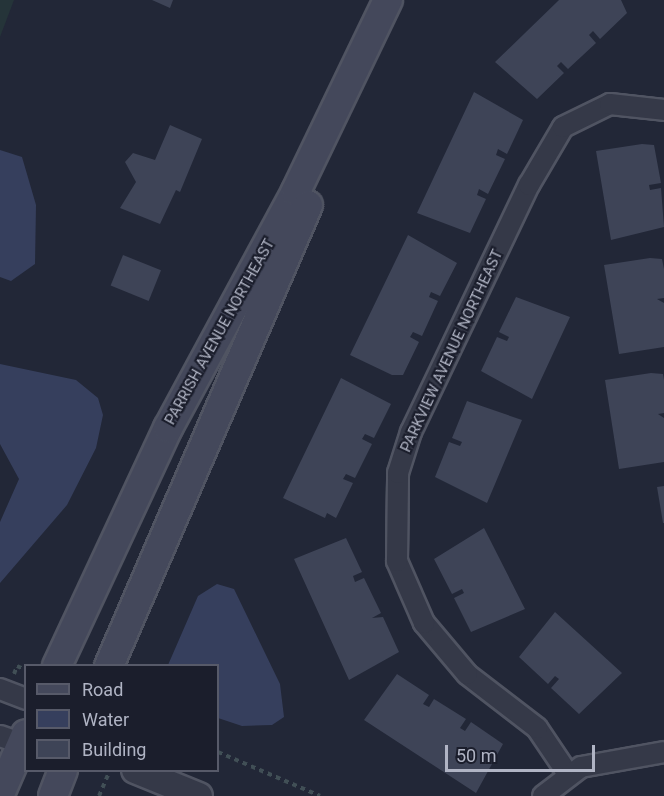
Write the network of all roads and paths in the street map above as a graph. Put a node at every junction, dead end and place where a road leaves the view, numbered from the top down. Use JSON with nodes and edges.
{"nodes":[{"id":1,"x":388,"y":0,"type":"edge"},
{"id":2,"x":399,"y":0,"type":"edge"},
{"id":3,"x":664,"y":110,"type":"edge"},
{"id":4,"x":58,"y":664,"type":"edge"},
{"id":5,"x":110,"y":664,"type":"edge"},
{"id":6,"x":17,"y":666,"type":"dead end"},
{"id":7,"x":24,"y":669,"type":"edge"},
{"id":8,"x":0,"y":689,"type":"edge"},
{"id":9,"x":24,"y":698,"type":"edge"},
{"id":10,"x":18,"y":740,"type":"edge"},
{"id":11,"x":219,"y":752,"type":"edge"},
{"id":12,"x":664,"y":752,"type":"edge"},
{"id":13,"x":63,"y":772,"type":"edge"},
{"id":14,"x":110,"y":772,"type":"edge"},
{"id":15,"x":138,"y":772,"type":"edge"},
{"id":16,"x":568,"y":774,"type":"junction"},
{"id":17,"x":0,"y":794,"type":"edge"},
{"id":18,"x":53,"y":796,"type":"edge"},
{"id":19,"x":99,"y":796,"type":"edge"},
{"id":20,"x":200,"y":796,"type":"edge"},
{"id":21,"x":320,"y":796,"type":"edge"},
{"id":22,"x":543,"y":796,"type":"edge"}],
"edges":[{"from":1,"to":4,"type":"main road","name":"PARRISH AVENUE NORTHEAST"},
{"from":2,"to":5,"type":"main road","name":"PARRISH AVENUE NORTHEAST"},
{"from":3,"to":16,"type":"street","name":"PARKVIEW AVENUE NORTHEAST"},
{"from":6,"to":7,"type":"path"},
{"from":8,"to":9,"type":"street"},
{"from":10,"to":17,"type":"main road"},
{"from":11,"to":21,"type":"path"},
{"from":12,"to":16,"type":"street"},
{"from":13,"to":18,"type":"main road"},
{"from":14,"to":19,"type":"path"},
{"from":15,"to":20,"type":"street"},
{"from":16,"to":22,"type":"street"}]}
